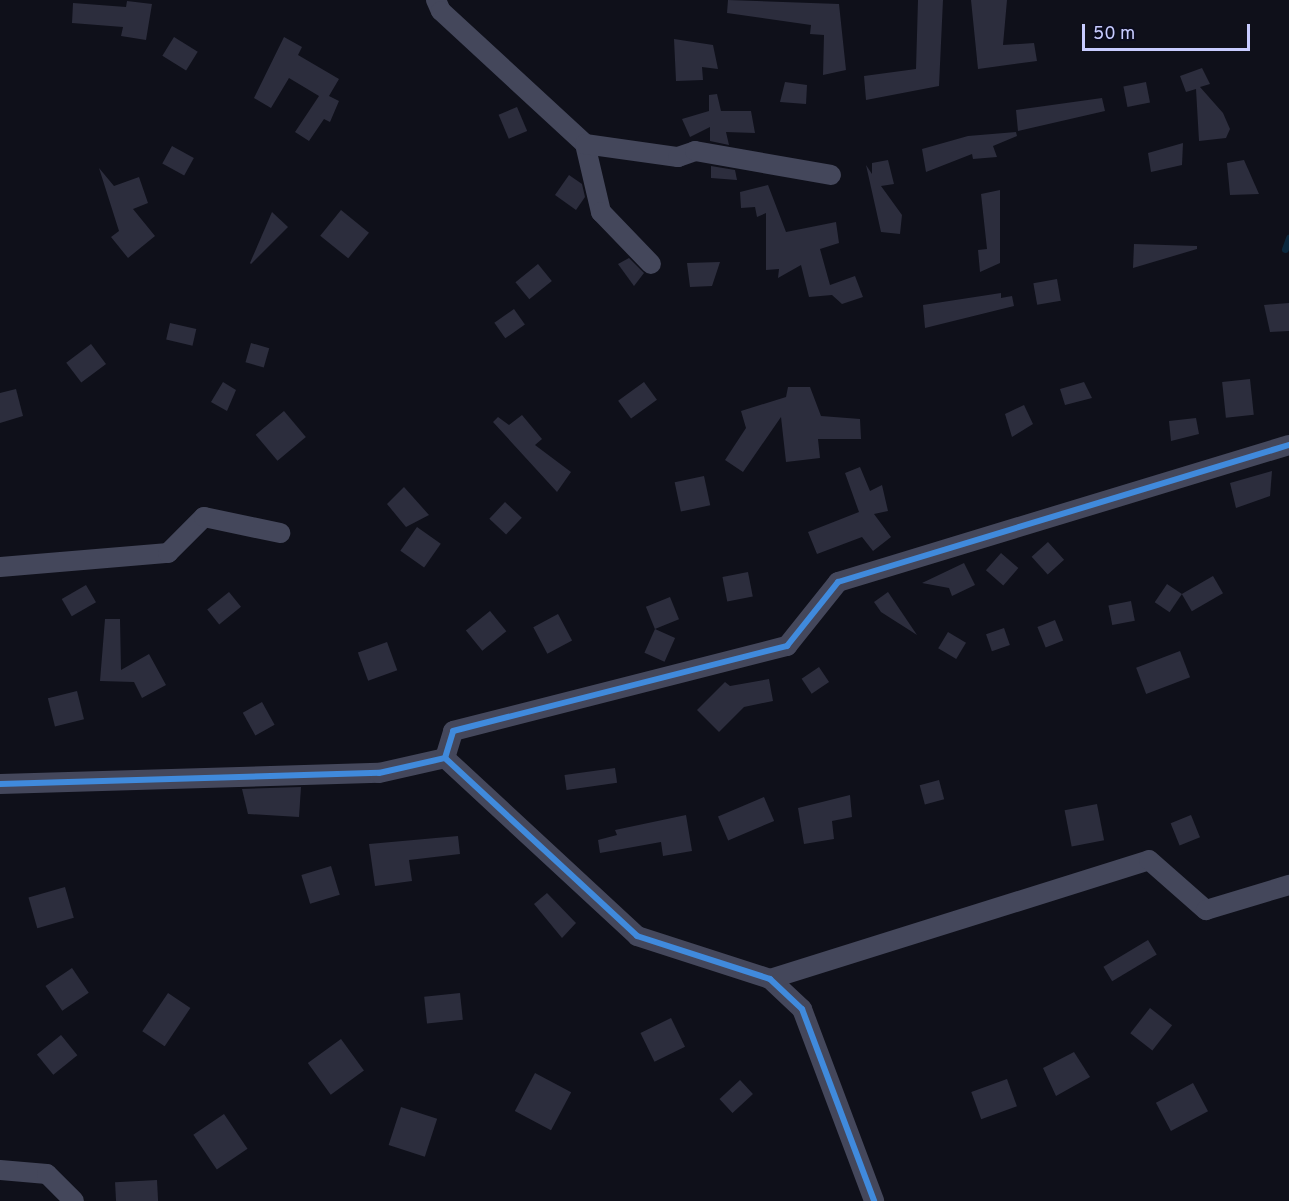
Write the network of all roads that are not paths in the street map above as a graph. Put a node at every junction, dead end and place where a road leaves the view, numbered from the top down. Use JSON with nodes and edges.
{"nodes":[{"id":1,"x":436,"y":0,"type":"edge"},
{"id":2,"x":585,"y":144,"type":"junction"},
{"id":3,"x":831,"y":175,"type":"dead end"},
{"id":4,"x":651,"y":264,"type":"dead end"},
{"id":5,"x":1289,"y":445,"type":"edge"},
{"id":6,"x":280,"y":533,"type":"dead end"},
{"id":7,"x":0,"y":567,"type":"edge"},
{"id":8,"x":445,"y":758,"type":"junction"},
{"id":9,"x":0,"y":784,"type":"edge"},
{"id":10,"x":1289,"y":885,"type":"edge"},
{"id":11,"x":770,"y":979,"type":"junction"},
{"id":12,"x":0,"y":1170,"type":"edge"},
{"id":13,"x":74,"y":1201,"type":"edge"},
{"id":14,"x":874,"y":1201,"type":"edge"}],
"edges":[{"from":1,"to":2,"type":"street"},
{"from":2,"to":3,"type":"street"},
{"from":2,"to":4,"type":"street"},
{"from":5,"to":8,"type":"street"},
{"from":6,"to":7,"type":"street"},
{"from":8,"to":9,"type":"street"},
{"from":8,"to":11,"type":"street"},
{"from":10,"to":11,"type":"street"},
{"from":11,"to":14,"type":"street"},
{"from":12,"to":13,"type":"street"}]}
